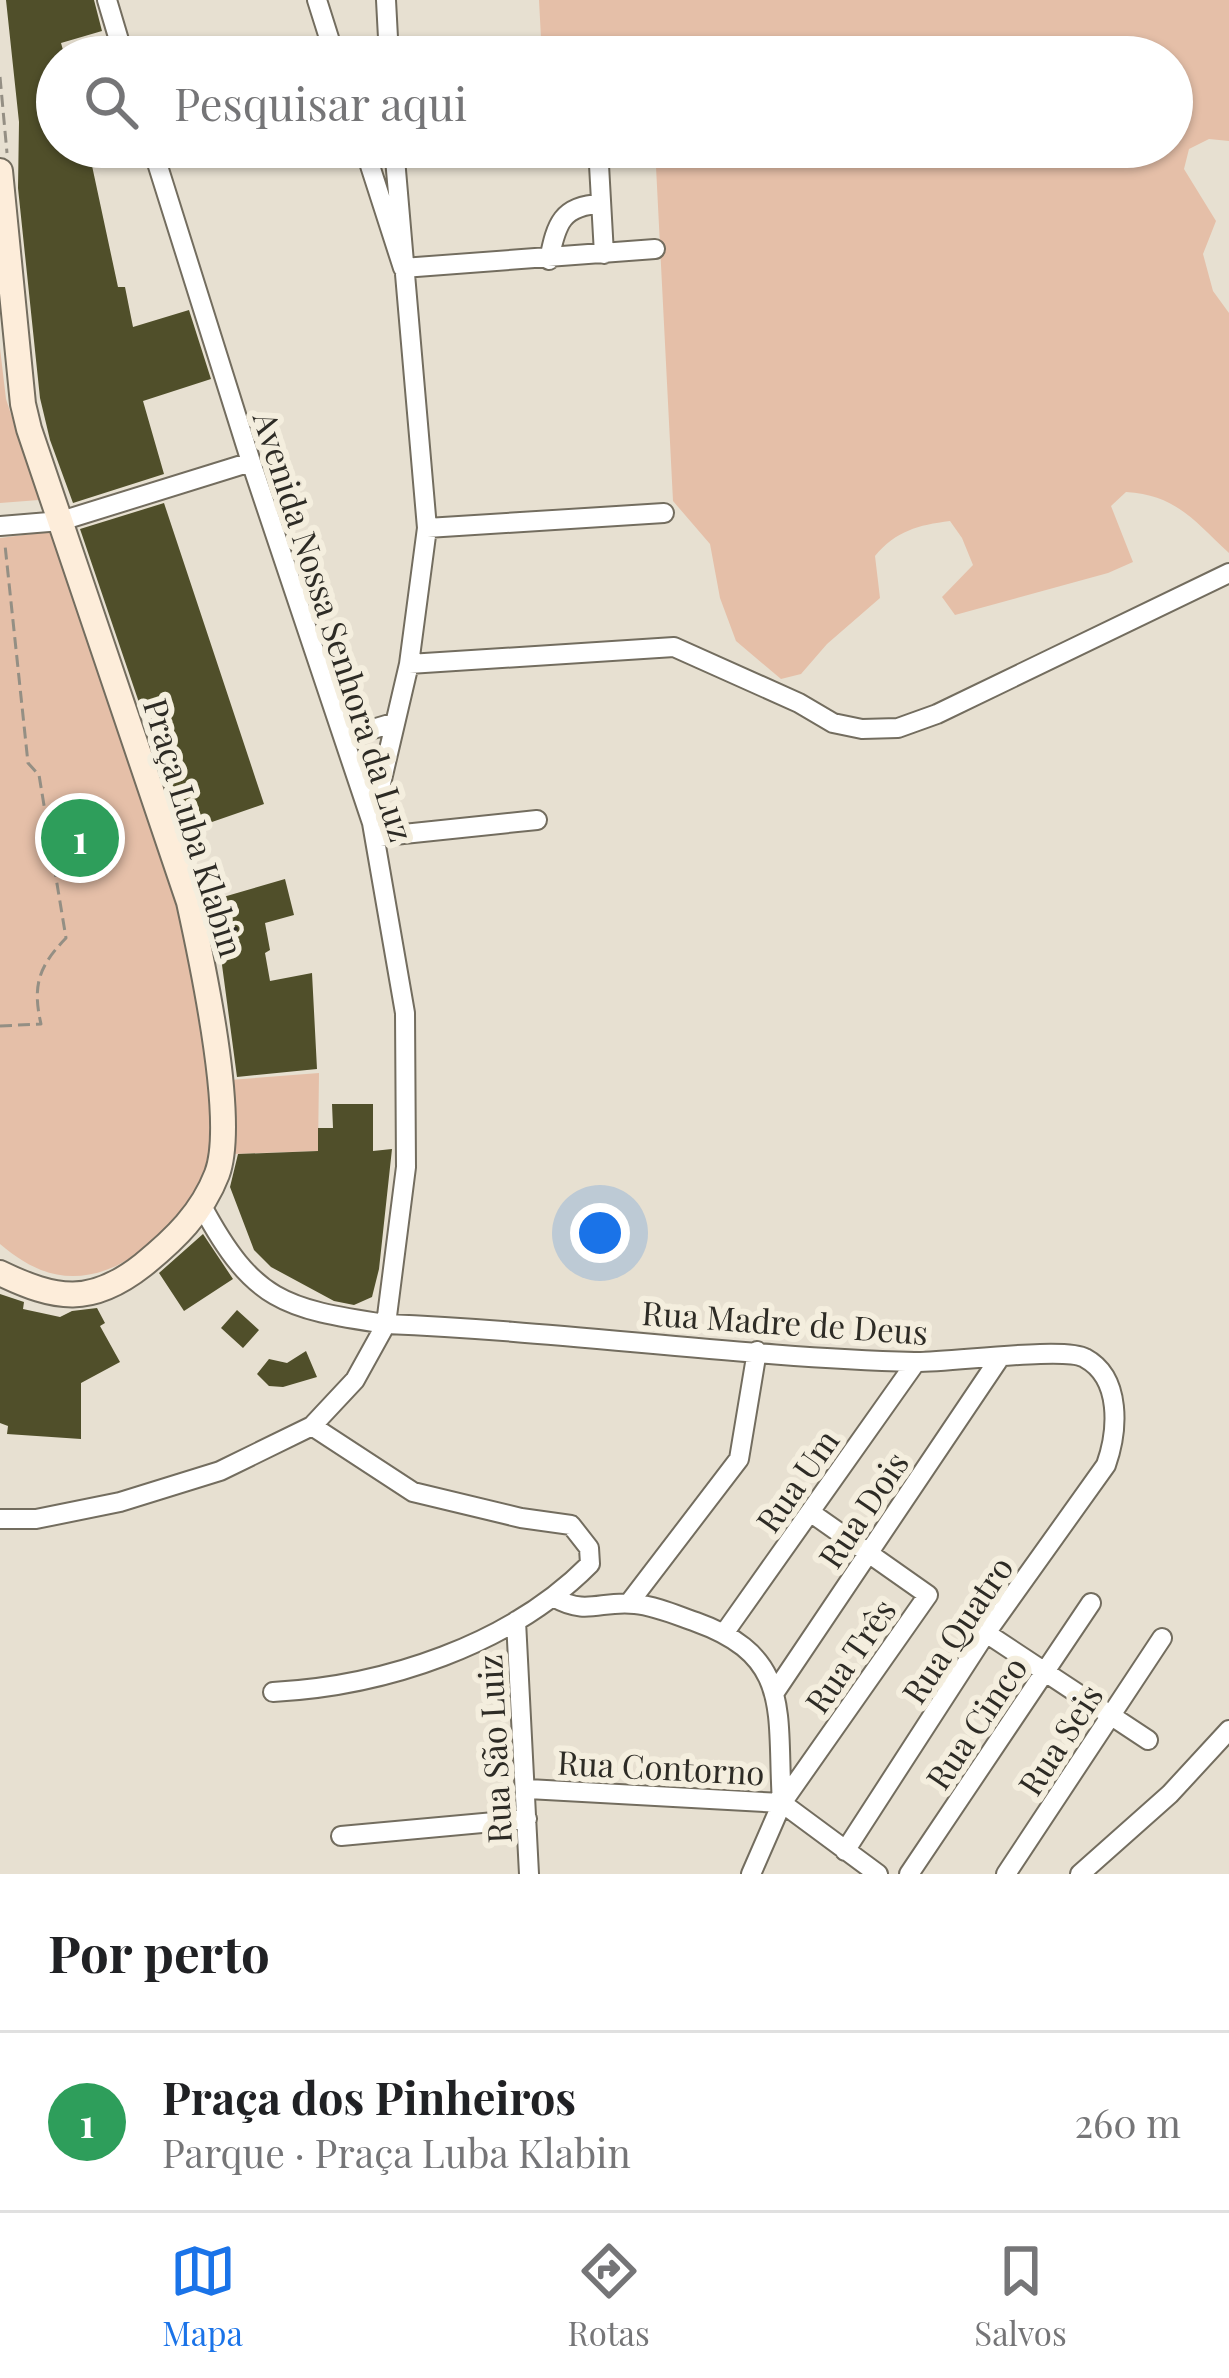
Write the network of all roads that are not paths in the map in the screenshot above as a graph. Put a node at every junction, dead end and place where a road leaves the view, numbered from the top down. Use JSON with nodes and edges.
{"nodes":[{"id":1,"x":106,"y":0,"type":"edge"},
{"id":2,"x":316,"y":0,"type":"edge"},
{"id":3,"x":386,"y":0,"type":"edge"},
{"id":4,"x":117,"y":36,"type":"edge"},
{"id":5,"x":328,"y":36,"type":"edge"},
{"id":6,"x":388,"y":36,"type":"edge"},
{"id":7,"x":159,"y":168,"type":"edge"},
{"id":8,"x":371,"y":168,"type":"edge"},
{"id":9,"x":396,"y":168,"type":"edge"},
{"id":10,"x":599,"y":168,"type":"edge"},
{"id":11,"x":0,"y":171,"type":"edge"},
{"id":12,"x":601,"y":204,"type":"junction"},
{"id":13,"x":655,"y":249,"type":"dead end"},
{"id":14,"x":604,"y":254,"type":"junction"},
{"id":15,"x":549,"y":260,"type":"junction"},
{"id":16,"x":403,"y":268,"type":"junction"},
{"id":17,"x":250,"y":462,"type":"junction"},
{"id":18,"x":664,"y":513,"type":"dead end"},
{"id":19,"x":61,"y":521,"type":"junction"},
{"id":20,"x":1,"y":526,"type":"edge"},
{"id":21,"x":427,"y":527,"type":"junction"},
{"id":22,"x":1229,"y":573,"type":"edge"},
{"id":23,"x":409,"y":664,"type":"junction"},
{"id":24,"x":392,"y":723,"type":"junction"},
{"id":25,"x":346,"y":737,"type":"junction"},
{"id":26,"x":537,"y":820,"type":"dead end"},
{"id":27,"x":374,"y":830,"type":"junction"},
{"id":28,"x":202,"y":1206,"type":"junction"},
{"id":29,"x":0,"y":1273,"type":"edge"},
{"id":30,"x":386,"y":1324,"type":"junction"},
{"id":31,"x":757,"y":1351,"type":"junction"},
{"id":32,"x":999,"y":1359,"type":"junction"},
{"id":33,"x":916,"y":1362,"type":"junction"},
{"id":34,"x":312,"y":1426,"type":"junction"},
{"id":35,"x":1114,"y":1442,"type":"joint"},
{"id":36,"x":810,"y":1512,"type":"junction"},
{"id":37,"x":0,"y":1519,"type":"edge"},
{"id":38,"x":868,"y":1553,"type":"junction"},
{"id":39,"x":555,"y":1598,"type":"junction"},
{"id":40,"x":628,"y":1603,"type":"junction"},
{"id":41,"x":1091,"y":1603,"type":"dead end"},
{"id":42,"x":516,"y":1621,"type":"junction"},
{"id":43,"x":725,"y":1632,"type":"junction"},
{"id":44,"x":986,"y":1633,"type":"junction"},
{"id":45,"x":1162,"y":1638,"type":"dead end"},
{"id":46,"x":1045,"y":1672,"type":"junction"},
{"id":47,"x":273,"y":1692,"type":"dead end"},
{"id":48,"x":775,"y":1692,"type":"junction"},
{"id":49,"x":1112,"y":1714,"type":"junction"},
{"id":50,"x":1229,"y":1730,"type":"edge"},
{"id":51,"x":1148,"y":1740,"type":"dead end"},
{"id":52,"x":528,"y":1789,"type":"junction"},
{"id":53,"x":782,"y":1803,"type":"junction"},
{"id":54,"x":527,"y":1819,"type":"junction"},
{"id":55,"x":341,"y":1836,"type":"dead end"},
{"id":56,"x":845,"y":1851,"type":"junction"},
{"id":57,"x":530,"y":1874,"type":"edge"},
{"id":58,"x":751,"y":1874,"type":"edge"},
{"id":59,"x":878,"y":1874,"type":"edge"},
{"id":60,"x":909,"y":1874,"type":"edge"},
{"id":61,"x":1006,"y":1874,"type":"edge"},
{"id":62,"x":1080,"y":1874,"type":"edge"}],
"edges":[{"from":1,"to":4,"type":"street"},
{"from":2,"to":5,"type":"street"},
{"from":3,"to":6,"type":"street"},
{"from":7,"to":17,"type":"street","name":"Avenida Nossa Senhora da Luz"},
{"from":8,"to":16,"type":"street"},
{"from":9,"to":16,"type":"street"},
{"from":10,"to":12,"type":"street"},
{"from":11,"to":19,"type":"main road","name":"Praça Luba Klabin"},
{"from":12,"to":14,"type":"street"},
{"from":12,"to":15,"type":"street"},
{"from":13,"to":14,"type":"street"},
{"from":14,"to":15,"type":"street"},
{"from":15,"to":16,"type":"street"},
{"from":16,"to":21,"type":"street"},
{"from":17,"to":19,"type":"street"},
{"from":17,"to":25,"type":"street","name":"Avenida Nossa Senhora da Luz"},
{"from":18,"to":21,"type":"street"},
{"from":19,"to":20,"type":"street"},
{"from":19,"to":28,"type":"main road","name":"Praça Luba Klabin"},
{"from":21,"to":23,"type":"street"},
{"from":22,"to":23,"type":"street"},
{"from":23,"to":24,"type":"street"},
{"from":24,"to":25,"type":"street"},
{"from":24,"to":27,"type":"street"},
{"from":25,"to":27,"type":"street","name":"Avenida Nossa Senhora da Luz"},
{"from":26,"to":27,"type":"street"},
{"from":27,"to":30,"type":"street","name":"Avenida Nossa Senhora da Luz"},
{"from":28,"to":29,"type":"main road","name":"Praça Luba Klabin"},
{"from":28,"to":30,"type":"street","name":"Rua Madre de Deus"},
{"from":30,"to":31,"type":"street","name":"Rua Madre de Deus"},
{"from":30,"to":34,"type":"street","name":"Avenida Nossa Senhora da Luz"},
{"from":31,"to":33,"type":"street","name":"Rua Madre de Deus"},
{"from":31,"to":40,"type":"street"},
{"from":32,"to":33,"type":"street","name":"Rua Madre de Deus"},
{"from":32,"to":35,"type":"street","name":"Rua Madre de Deus"},
{"from":32,"to":38,"type":"street","name":"Rua Dois"},
{"from":33,"to":36,"type":"street","name":"Rua Um"},
{"from":34,"to":37,"type":"street","name":"Avenida Nossa Senhora da Luz"},
{"from":34,"to":39,"type":"street"},
{"from":35,"to":44,"type":"street","name":"Rua Quatro"},
{"from":36,"to":38,"type":"street"},
{"from":36,"to":43,"type":"street","name":"Rua Um"},
{"from":38,"to":48,"type":"street","name":"Rua Dois"},
{"from":38,"to":53,"type":"street","name":"Rua Três"},
{"from":39,"to":40,"type":"street"},
{"from":39,"to":42,"type":"street"},
{"from":40,"to":43,"type":"street"},
{"from":41,"to":46,"type":"street","name":"Rua Cinco"},
{"from":42,"to":47,"type":"street"},
{"from":42,"to":52,"type":"street","name":"Rua São Luiz"},
{"from":43,"to":48,"type":"street"},
{"from":44,"to":46,"type":"street"},
{"from":44,"to":56,"type":"street","name":"Rua Quatro"},
{"from":45,"to":49,"type":"street","name":"Rua Seis"},
{"from":46,"to":49,"type":"street"},
{"from":46,"to":60,"type":"street","name":"Rua Cinco"},
{"from":48,"to":53,"type":"street","name":"Rua Contorno"},
{"from":49,"to":51,"type":"street"},
{"from":49,"to":61,"type":"street","name":"Rua Seis"},
{"from":50,"to":62,"type":"street"},
{"from":52,"to":53,"type":"street","name":"Rua Contorno"},
{"from":52,"to":54,"type":"street","name":"Rua São Luiz"},
{"from":53,"to":56,"type":"street"},
{"from":53,"to":58,"type":"street","name":"Rua Três"},
{"from":54,"to":55,"type":"street"},
{"from":54,"to":57,"type":"street","name":"Rua São Luiz"},
{"from":56,"to":59,"type":"street"}]}
